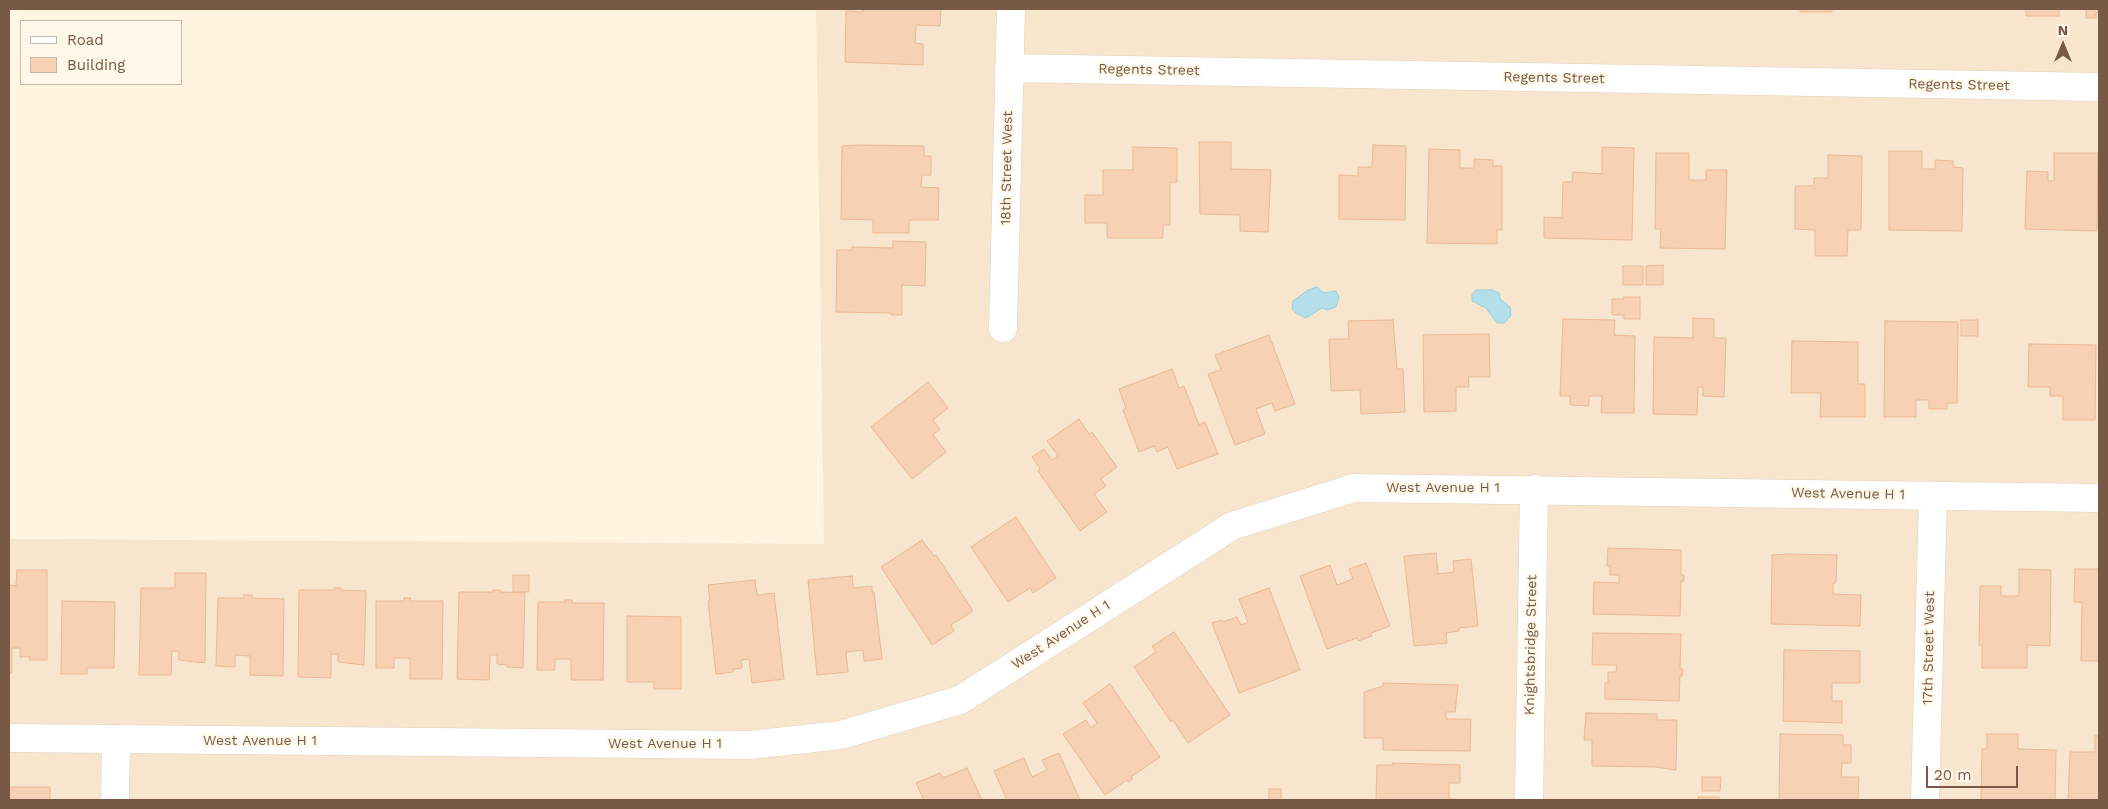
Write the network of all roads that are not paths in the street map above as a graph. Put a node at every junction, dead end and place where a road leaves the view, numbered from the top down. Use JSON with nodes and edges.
{"nodes":[{"id":1,"x":1010,"y":9,"type":"edge"},
{"id":2,"x":1009,"y":68,"type":"junction"},
{"id":3,"x":2099,"y":87,"type":"edge"},
{"id":4,"x":1003,"y":328,"type":"dead end"},
{"id":5,"x":1534,"y":489,"type":"junction"},
{"id":6,"x":1932,"y":496,"type":"junction"},
{"id":7,"x":2099,"y":498,"type":"edge"},
{"id":8,"x":9,"y":738,"type":"edge"},
{"id":9,"x":116,"y":739,"type":"junction"},
{"id":10,"x":115,"y":800,"type":"edge"},
{"id":11,"x":1529,"y":800,"type":"edge"},
{"id":12,"x":1925,"y":800,"type":"edge"}],
"edges":[{"from":1,"to":2,"type":"street","name":"18th Street West"},
{"from":2,"to":3,"type":"street","name":"Regents Street"},
{"from":2,"to":4,"type":"street","name":"18th Street West"},
{"from":5,"to":6,"type":"street","name":"West Avenue H 1"},
{"from":5,"to":9,"type":"street","name":"West Avenue H 1"},
{"from":5,"to":11,"type":"street","name":"Knightsbridge Street"},
{"from":6,"to":7,"type":"street","name":"West Avenue H 1"},
{"from":6,"to":12,"type":"street","name":"17th Street West"},
{"from":8,"to":9,"type":"street","name":"West Avenue H 1"},
{"from":9,"to":10,"type":"street"}]}
